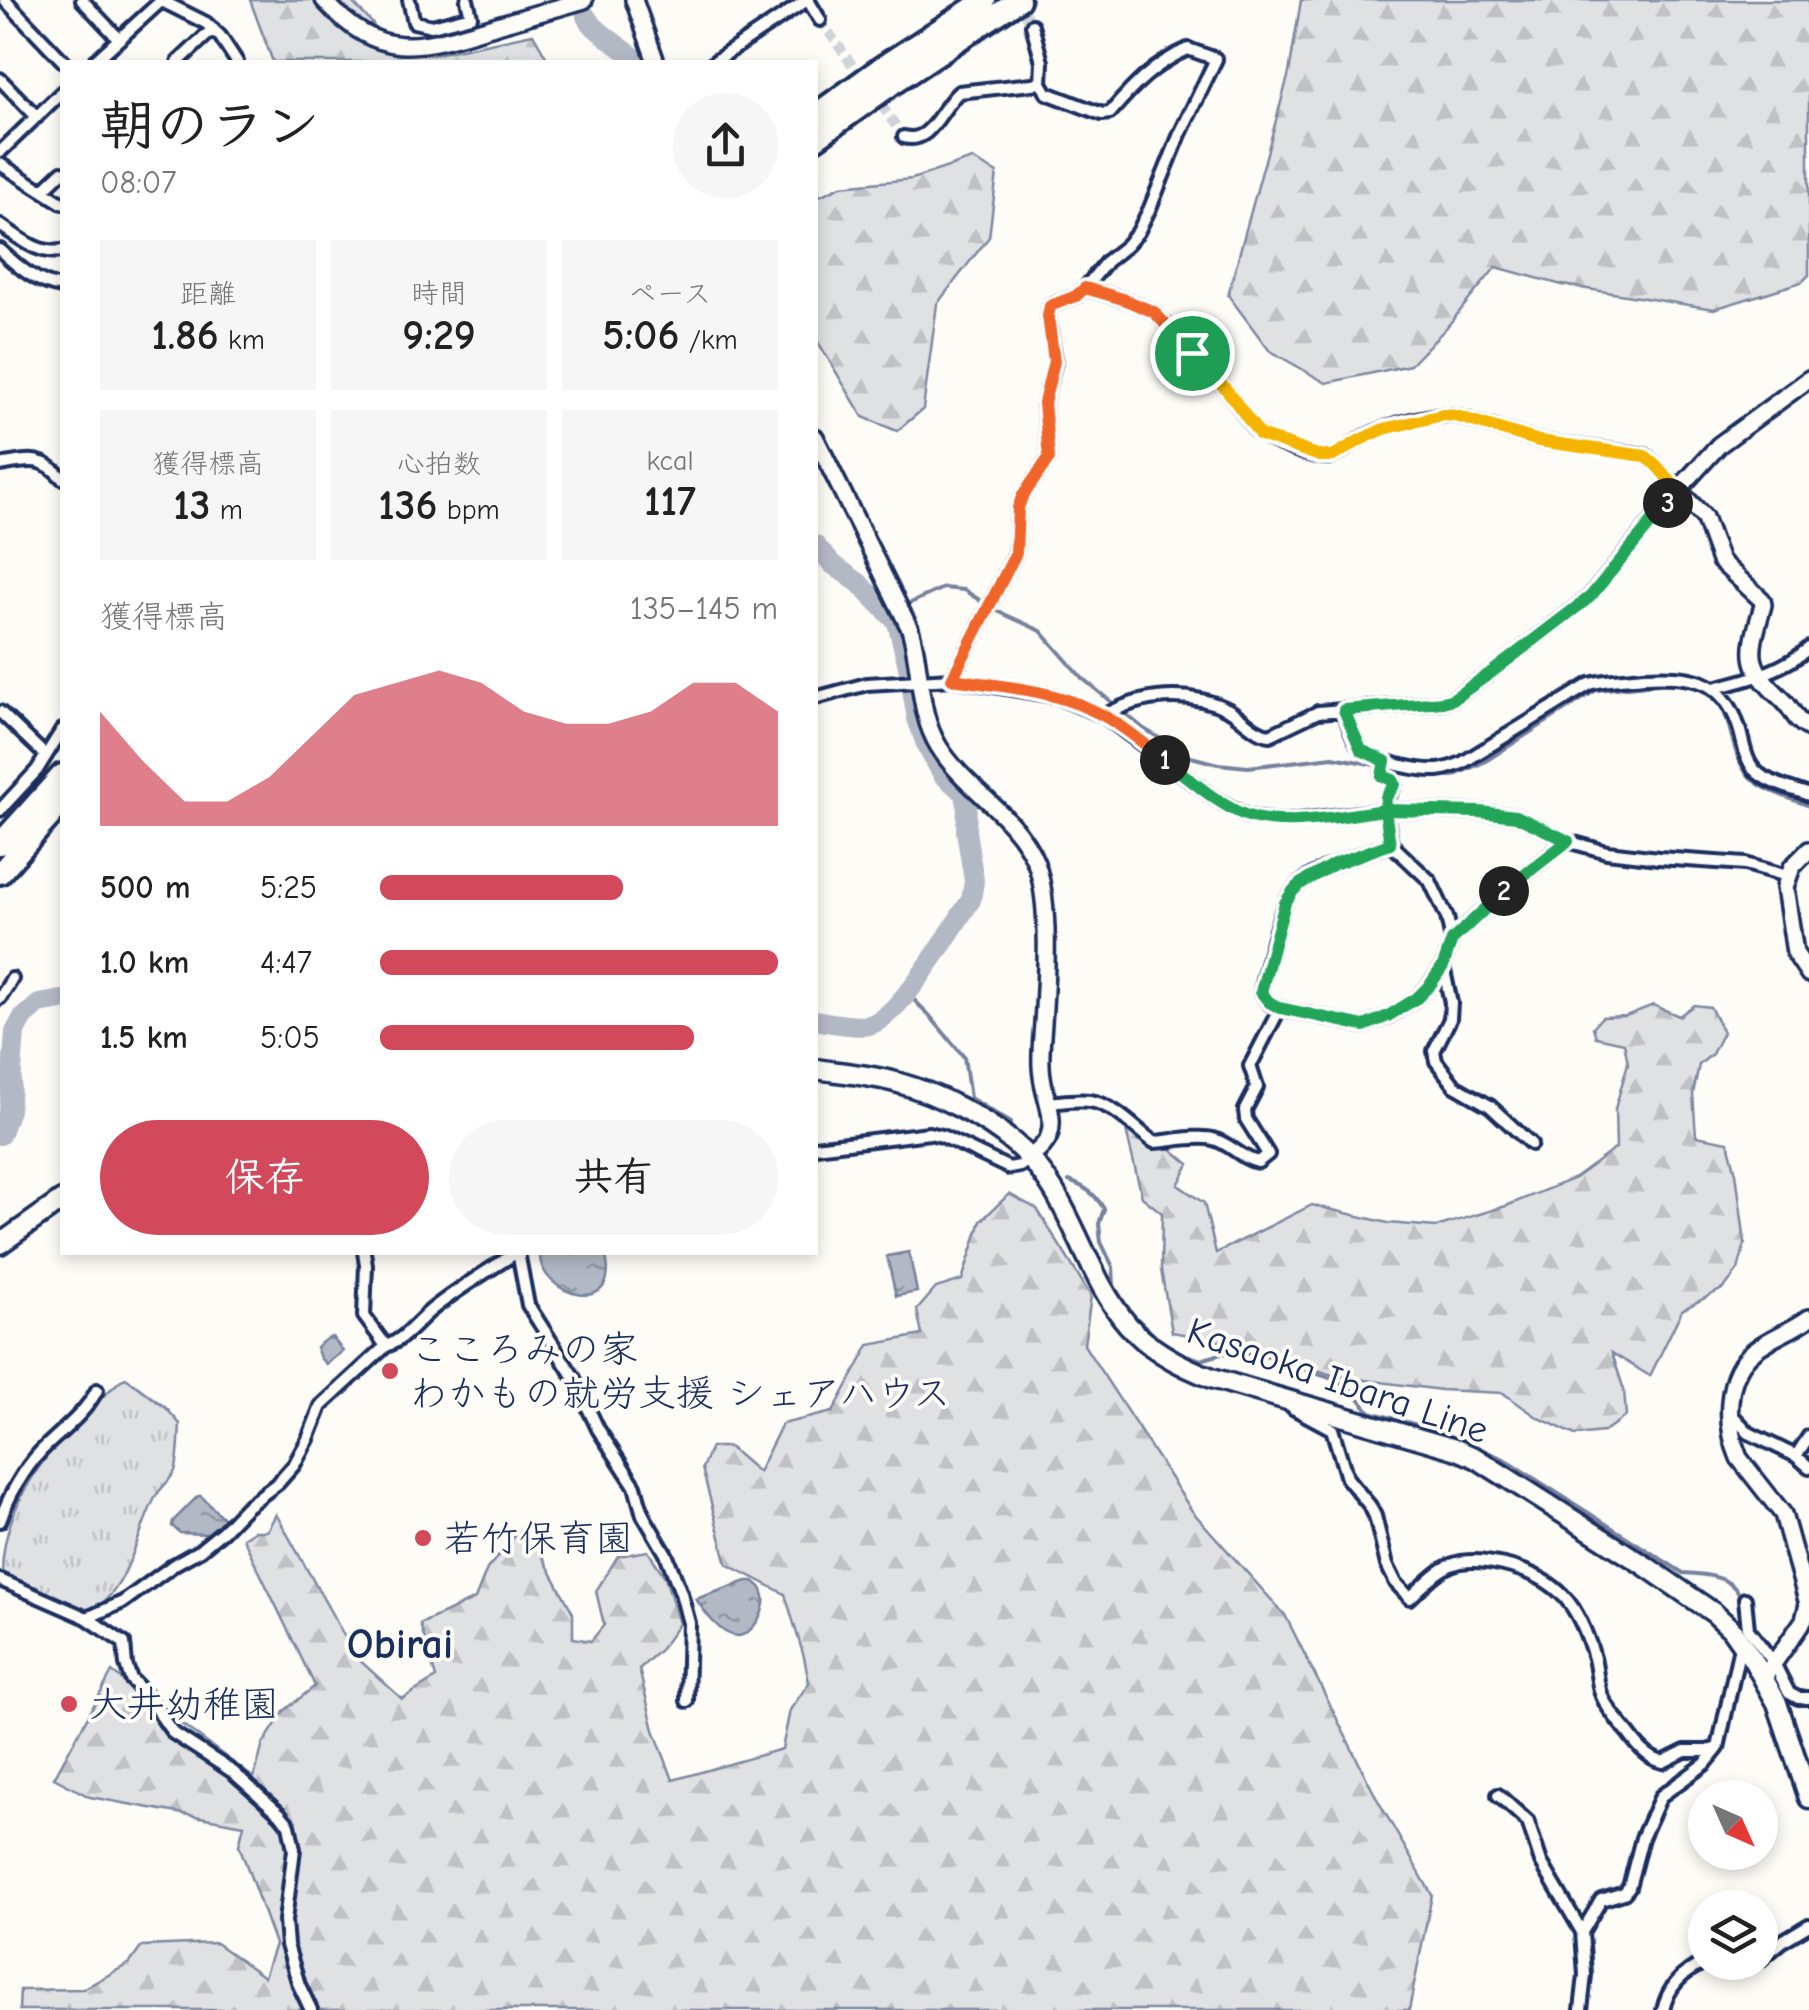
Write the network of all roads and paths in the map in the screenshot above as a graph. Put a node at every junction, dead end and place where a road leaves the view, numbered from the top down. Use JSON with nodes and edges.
{"nodes":[{"id":1,"x":5,"y":0,"type":"edge"},
{"id":2,"x":82,"y":0,"type":"edge"},
{"id":3,"x":160,"y":0,"type":"edge"},
{"id":4,"x":324,"y":0,"type":"edge"},
{"id":5,"x":409,"y":0,"type":"edge"},
{"id":6,"x":468,"y":0,"type":"edge"},
{"id":7,"x":584,"y":0,"type":"edge"},
{"id":8,"x":634,"y":0,"type":"edge"},
{"id":9,"x":808,"y":0,"type":"edge"},
{"id":10,"x":985,"y":0,"type":"edge"},
{"id":11,"x":1019,"y":0,"type":"edge"},
{"id":12,"x":534,"y":7,"type":"edge"},
{"id":13,"x":820,"y":20,"type":"tunnel mouth"},
{"id":14,"x":1032,"y":25,"type":"tunnel mouth"},
{"id":15,"x":214,"y":29,"type":"junction"},
{"id":16,"x":119,"y":40,"type":"junction"},
{"id":17,"x":62,"y":60,"type":"edge"},
{"id":18,"x":96,"y":60,"type":"edge"},
{"id":19,"x":180,"y":60,"type":"edge"},
{"id":20,"x":236,"y":60,"type":"edge"},
{"id":21,"x":655,"y":60,"type":"edge"},
{"id":22,"x":717,"y":60,"type":"edge"},
{"id":23,"x":0,"y":78,"type":"edge"},
{"id":24,"x":1041,"y":83,"type":"junction"},
{"id":25,"x":60,"y":94,"type":"edge"},
{"id":26,"x":818,"y":113,"type":"edge"},
{"id":27,"x":37,"y":117,"type":"junction"},
{"id":28,"x":818,"y":137,"type":"edge"},
{"id":29,"x":904,"y":137,"type":"dead end"},
{"id":30,"x":0,"y":152,"type":"edge"},
{"id":31,"x":0,"y":164,"type":"edge"},
{"id":32,"x":60,"y":174,"type":"edge"},
{"id":33,"x":43,"y":190,"type":"junction"},
{"id":34,"x":60,"y":202,"type":"edge"},
{"id":35,"x":0,"y":225,"type":"edge"},
{"id":36,"x":0,"y":250,"type":"edge"},
{"id":37,"x":60,"y":251,"type":"edge"},
{"id":38,"x":60,"y":287,"type":"edge"},
{"id":39,"x":1085,"y":288,"type":"junction"},
{"id":40,"x":1809,"y":379,"type":"edge"},
{"id":41,"x":818,"y":443,"type":"edge"},
{"id":42,"x":0,"y":465,"type":"edge"},
{"id":43,"x":60,"y":476,"type":"edge"},
{"id":44,"x":1678,"y":490,"type":"junction"},
{"id":45,"x":1809,"y":648,"type":"edge"},
{"id":46,"x":1759,"y":674,"type":"junction"},
{"id":47,"x":952,"y":679,"type":"junction"},
{"id":48,"x":913,"y":682,"type":"junction"},
{"id":49,"x":1714,"y":688,"type":"junction"},
{"id":50,"x":818,"y":697,"type":"edge"},
{"id":51,"x":1344,"y":710,"type":"junction"},
{"id":52,"x":0,"y":712,"type":"edge"},
{"id":53,"x":1108,"y":714,"type":"junction"},
{"id":54,"x":1809,"y":728,"type":"edge"},
{"id":55,"x":60,"y":733,"type":"edge"},
{"id":56,"x":46,"y":756,"type":"junction"},
{"id":57,"x":1384,"y":765,"type":"junction"},
{"id":58,"x":60,"y":777,"type":"edge"},
{"id":59,"x":1809,"y":796,"type":"edge"},
{"id":60,"x":60,"y":806,"type":"edge"},
{"id":61,"x":0,"y":810,"type":"edge"},
{"id":62,"x":1385,"y":810,"type":"junction"},
{"id":63,"x":1568,"y":841,"type":"junction"},
{"id":64,"x":0,"y":844,"type":"edge"},
{"id":65,"x":1390,"y":844,"type":"junction"},
{"id":66,"x":1809,"y":850,"type":"edge"},
{"id":67,"x":0,"y":874,"type":"edge"},
{"id":68,"x":1788,"y":876,"type":"junction"},
{"id":69,"x":1452,"y":940,"type":"junction"},
{"id":70,"x":1443,"y":966,"type":"junction"},
{"id":71,"x":1809,"y":974,"type":"edge"},
{"id":72,"x":12,"y":979,"type":"dead end"},
{"id":73,"x":0,"y":998,"type":"edge"},
{"id":74,"x":1280,"y":1008,"type":"junction"},
{"id":75,"x":818,"y":1069,"type":"edge"},
{"id":76,"x":1048,"y":1103,"type":"junction"},
{"id":77,"x":1532,"y":1144,"type":"dead end"},
{"id":78,"x":818,"y":1147,"type":"edge"},
{"id":79,"x":1030,"y":1159,"type":"junction"},
{"id":80,"x":60,"y":1201,"type":"edge"},
{"id":81,"x":0,"y":1244,"type":"edge"},
{"id":82,"x":364,"y":1255,"type":"edge"},
{"id":83,"x":513,"y":1255,"type":"edge"},
{"id":84,"x":519,"y":1255,"type":"edge"},
{"id":85,"x":1809,"y":1318,"type":"edge"},
{"id":86,"x":386,"y":1346,"type":"junction"},
{"id":87,"x":97,"y":1390,"type":"dead end"},
{"id":88,"x":1286,"y":1400,"type":"junction"},
{"id":89,"x":1730,"y":1413,"type":"junction"},
{"id":90,"x":1809,"y":1436,"type":"edge"},
{"id":91,"x":1796,"y":1456,"type":"junction"},
{"id":92,"x":1809,"y":1467,"type":"edge"},
{"id":93,"x":0,"y":1521,"type":"edge"},
{"id":94,"x":0,"y":1580,"type":"edge"},
{"id":95,"x":1745,"y":1599,"type":"dead end"},
{"id":96,"x":87,"y":1618,"type":"junction"},
{"id":97,"x":1741,"y":1642,"type":"junction"},
{"id":98,"x":1769,"y":1670,"type":"junction"},
{"id":99,"x":1809,"y":1698,"type":"edge"},
{"id":100,"x":686,"y":1701,"type":"dead end"},
{"id":101,"x":1718,"y":1748,"type":"junction"},
{"id":102,"x":1498,"y":1795,"type":"dead end"},
{"id":103,"x":1809,"y":1798,"type":"edge"},
{"id":104,"x":1809,"y":1925,"type":"edge"},
{"id":105,"x":1582,"y":1932,"type":"junction"},
{"id":106,"x":1778,"y":1947,"type":"edge"},
{"id":107,"x":1688,"y":1971,"type":"edge"},
{"id":108,"x":311,"y":2010,"type":"edge"},
{"id":109,"x":1581,"y":2010,"type":"edge"},
{"id":110,"x":1663,"y":2010,"type":"edge"}],
"edges":[{"from":1,"to":17,"type":"street"},
{"from":2,"to":16,"type":"street"},
{"from":3,"to":15,"type":"street"},
{"from":3,"to":16,"type":"street"},
{"from":4,"to":12,"type":"main road"},
{"from":5,"to":6,"type":"street"},
{"from":7,"to":12,"type":"main road"},
{"from":8,"to":21,"type":"main road"},
{"from":9,"to":13,"type":"street"},
{"from":9,"to":22,"type":"street"},
{"from":10,"to":26,"type":"highway"},
{"from":11,"to":28,"type":"highway"},
{"from":14,"to":24,"type":"street"},
{"from":15,"to":19,"type":"street"},
{"from":15,"to":20,"type":"street"},
{"from":16,"to":18,"type":"street"},
{"from":23,"to":27,"type":"street"},
{"from":24,"to":29,"type":"street"},
{"from":24,"to":39,"type":"street"},
{"from":25,"to":27,"type":"street"},
{"from":27,"to":30,"type":"street"},
{"from":31,"to":33,"type":"street"},
{"from":32,"to":33,"type":"street"},
{"from":33,"to":34,"type":"street"},
{"from":35,"to":37,"type":"street"},
{"from":36,"to":38,"type":"street"},
{"from":39,"to":44,"type":"street"},
{"from":39,"to":47,"type":"street"},
{"from":40,"to":44,"type":"main road"},
{"from":41,"to":48,"type":"main road"},
{"from":42,"to":43,"type":"street"},
{"from":44,"to":46,"type":"main road"},
{"from":44,"to":51,"type":"street"},
{"from":45,"to":46,"type":"street"},
{"from":46,"to":49,"type":"street"},
{"from":46,"to":54,"type":"main road"},
{"from":47,"to":48,"type":"street"},
{"from":47,"to":53,"type":"street"},
{"from":48,"to":50,"type":"street"},
{"from":48,"to":76,"type":"main road"},
{"from":49,"to":57,"type":"street"},
{"from":49,"to":59,"type":"street"},
{"from":51,"to":53,"type":"street"},
{"from":51,"to":57,"type":"street"},
{"from":52,"to":56,"type":"street"},
{"from":53,"to":62,"type":"street"},
{"from":55,"to":56,"type":"street"},
{"from":56,"to":61,"type":"street"},
{"from":57,"to":62,"type":"street"},
{"from":58,"to":64,"type":"highway"},
{"from":60,"to":67,"type":"highway"},
{"from":62,"to":63,"type":"street"},
{"from":62,"to":65,"type":"street"},
{"from":63,"to":68,"type":"street"},
{"from":63,"to":69,"type":"street"},
{"from":65,"to":69,"type":"street"},
{"from":65,"to":74,"type":"street"},
{"from":66,"to":68,"type":"main road"},
{"from":68,"to":71,"type":"main road"},
{"from":69,"to":70,"type":"street"},
{"from":70,"to":74,"type":"street"},
{"from":70,"to":77,"type":"street"},
{"from":72,"to":73,"type":"street"},
{"from":74,"to":76,"type":"street"},
{"from":75,"to":79,"type":"main road","name":"Kasaoka Ibara Line"},
{"from":76,"to":79,"type":"main road"},
{"from":78,"to":79,"type":"street"},
{"from":79,"to":88,"type":"main road","name":"Kasaoka Ibara Line"},
{"from":80,"to":81,"type":"main road"},
{"from":82,"to":86,"type":"street"},
{"from":83,"to":86,"type":"street"},
{"from":84,"to":100,"type":"street"},
{"from":85,"to":89,"type":"main road"},
{"from":86,"to":96,"type":"street"},
{"from":87,"to":93,"type":"street"},
{"from":88,"to":97,"type":"main road","name":"Kasaoka Ibara Line"},
{"from":88,"to":101,"type":"street"},
{"from":89,"to":91,"type":"street"},
{"from":89,"to":98,"type":"main road"},
{"from":90,"to":91,"type":"street"},
{"from":91,"to":92,"type":"street"},
{"from":94,"to":96,"type":"street"},
{"from":95,"to":98,"type":"street"},
{"from":96,"to":108,"type":"street"},
{"from":97,"to":98,"type":"main road","name":"Kasaoka Ibara Line"},
{"from":97,"to":101,"type":"street"},
{"from":98,"to":99,"type":"street"},
{"from":98,"to":103,"type":"main road","name":"Kasaoka Ibara Line"},
{"from":101,"to":105,"type":"street"},
{"from":102,"to":105,"type":"street"},
{"from":104,"to":106,"type":"street"},
{"from":105,"to":109,"type":"street"},
{"from":107,"to":110,"type":"street"}]}
